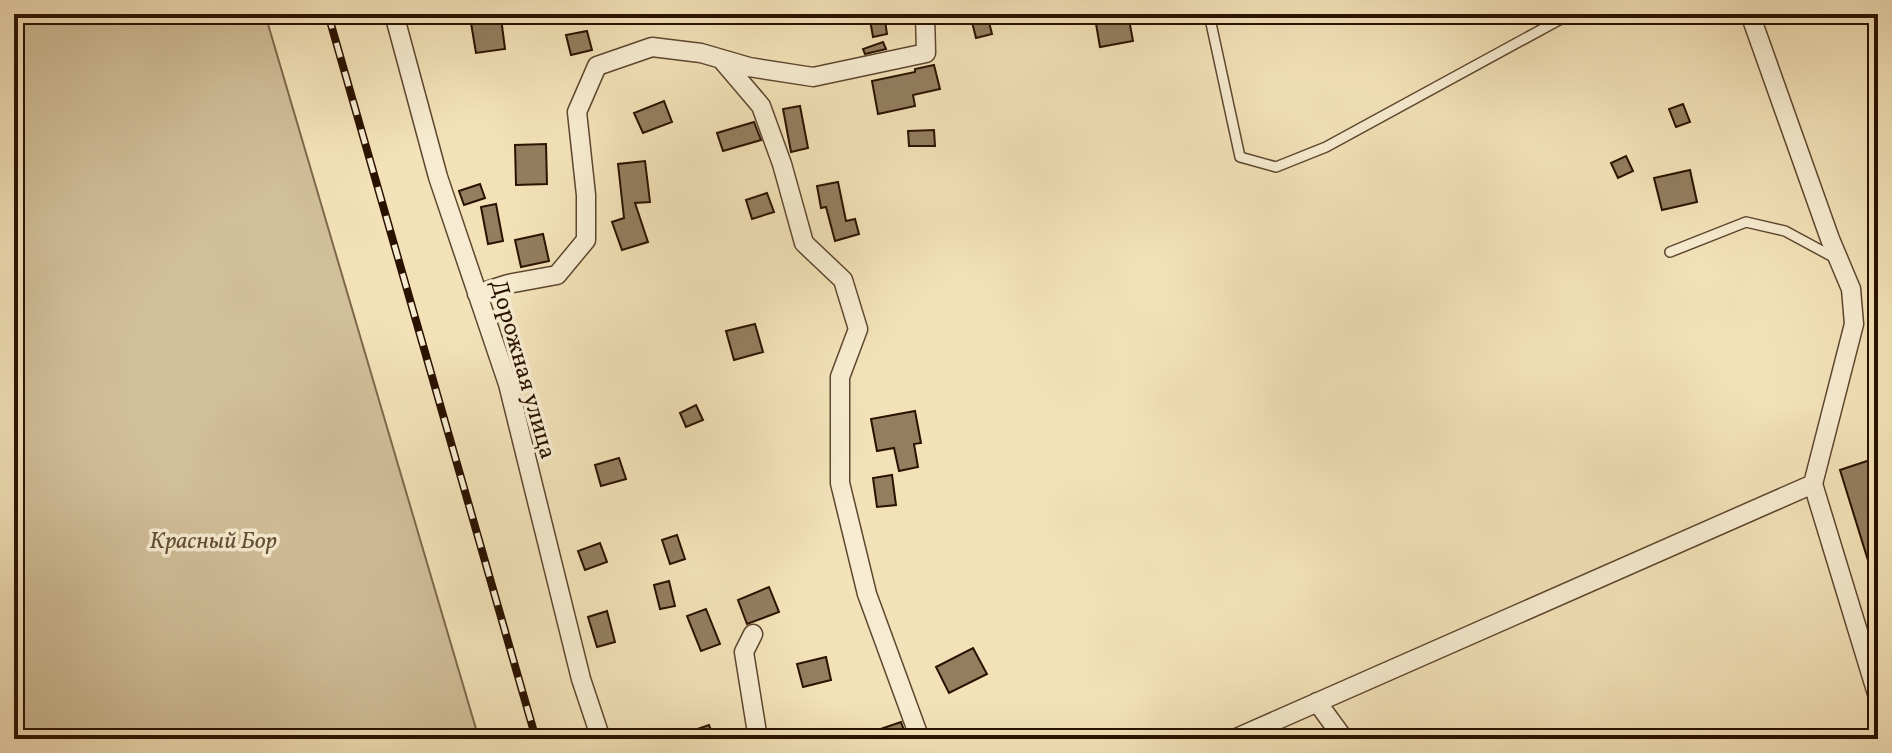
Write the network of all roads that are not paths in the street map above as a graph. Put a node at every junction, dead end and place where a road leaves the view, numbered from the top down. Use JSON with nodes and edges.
{"nodes":[{"id":1,"x":394,"y":14,"type":"edge"},
{"id":2,"x":925,"y":14,"type":"edge"},
{"id":3,"x":1209,"y":14,"type":"edge"},
{"id":4,"x":1570,"y":14,"type":"edge"},
{"id":5,"x":1750,"y":14,"type":"edge"},
{"id":6,"x":721,"y":59,"type":"junction"},
{"id":7,"x":1670,"y":252,"type":"dead end"},
{"id":8,"x":1838,"y":260,"type":"junction"},
{"id":9,"x":477,"y":294,"type":"junction"},
{"id":10,"x":1813,"y":484,"type":"junction"},
{"id":11,"x":753,"y":634,"type":"dead end"},
{"id":12,"x":1878,"y":697,"type":"edge"},
{"id":13,"x":1317,"y":702,"type":"junction"},
{"id":14,"x":601,"y":739,"type":"edge"},
{"id":15,"x":758,"y":739,"type":"edge"},
{"id":16,"x":920,"y":739,"type":"edge"},
{"id":17,"x":1234,"y":739,"type":"edge"},
{"id":18,"x":1344,"y":739,"type":"edge"}],
"edges":[{"from":1,"to":9,"type":"street","name":"Дорожная улица"},
{"from":2,"to":6,"type":"street"},
{"from":3,"to":4,"type":"lane"},
{"from":5,"to":8,"type":"street"},
{"from":6,"to":9,"type":"street"},
{"from":6,"to":16,"type":"street"},
{"from":7,"to":8,"type":"lane"},
{"from":8,"to":10,"type":"street"},
{"from":9,"to":14,"type":"street","name":"Дорожная улица"},
{"from":10,"to":12,"type":"street"},
{"from":10,"to":13,"type":"street"},
{"from":11,"to":15,"type":"street"},
{"from":13,"to":17,"type":"street"},
{"from":13,"to":18,"type":"street"}]}
